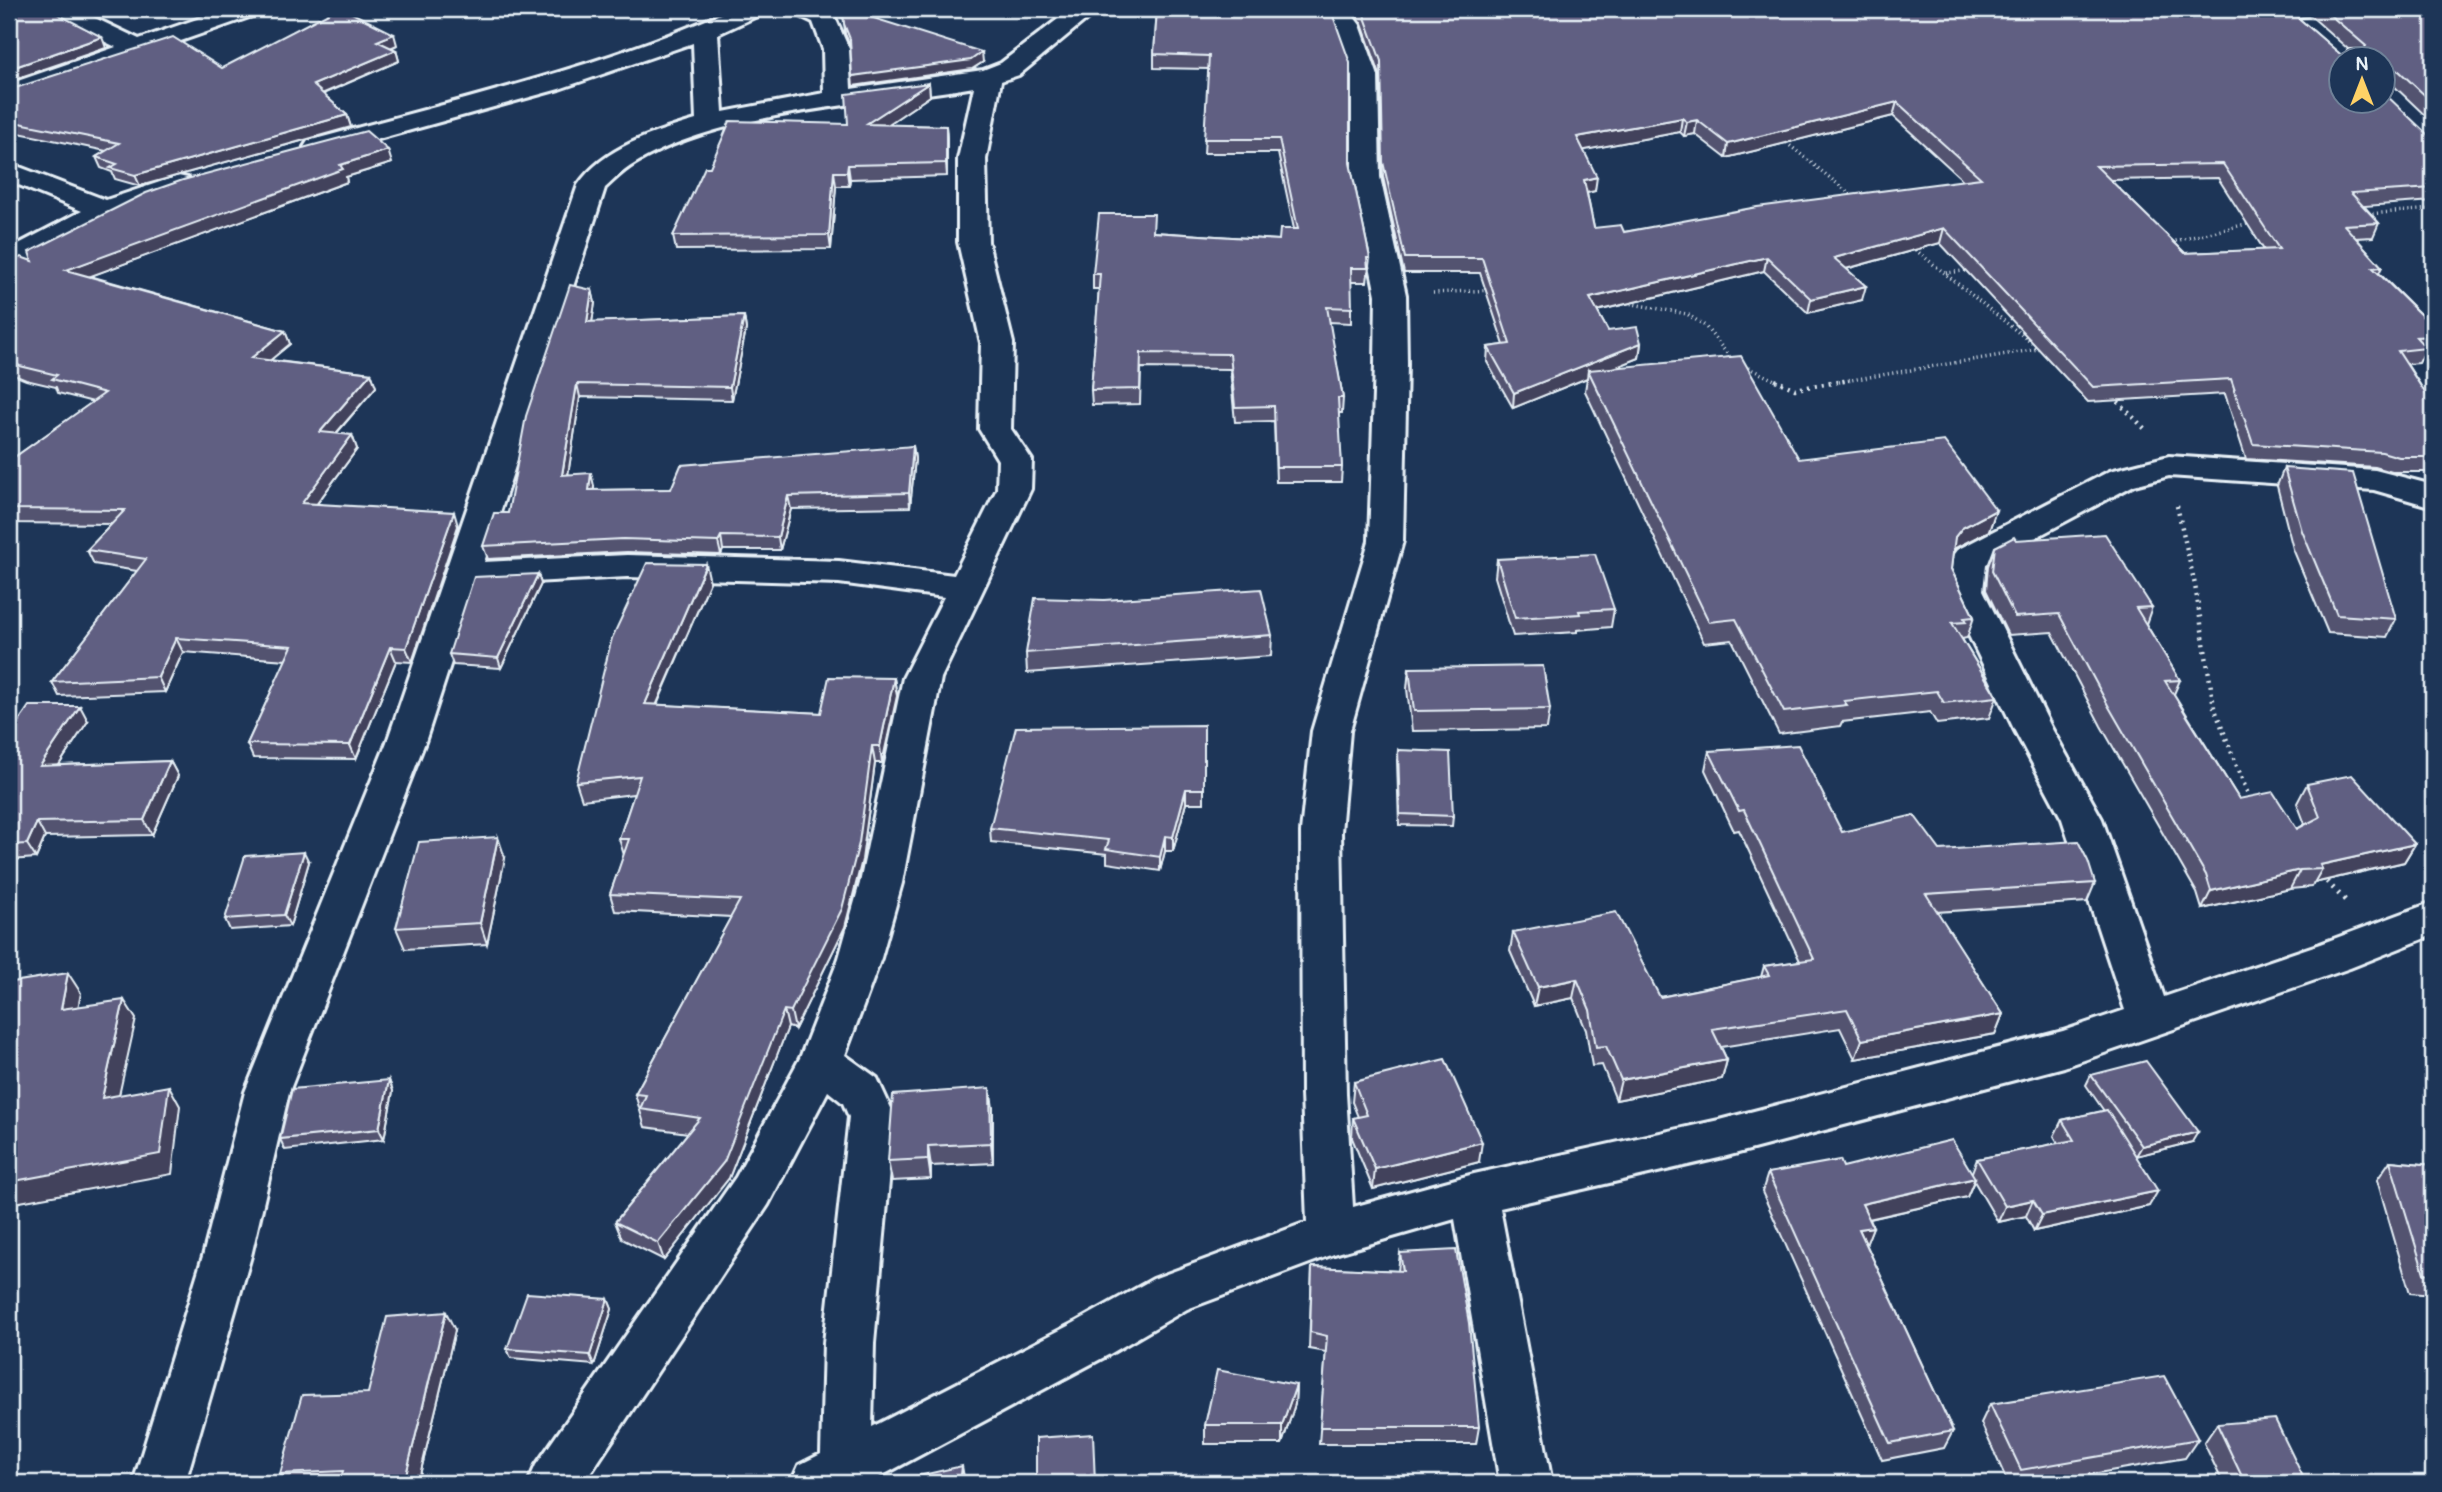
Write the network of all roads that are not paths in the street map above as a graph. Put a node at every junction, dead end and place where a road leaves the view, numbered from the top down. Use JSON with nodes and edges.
{"nodes":[{"id":1,"x":56,"y":9,"type":"edge"},
{"id":2,"x":249,"y":9,"type":"edge"},
{"id":3,"x":752,"y":9,"type":"edge"},
{"id":4,"x":805,"y":9,"type":"edge"},
{"id":5,"x":1086,"y":9,"type":"edge"},
{"id":6,"x":1336,"y":9,"type":"edge"},
{"id":7,"x":2291,"y":10,"type":"edge"},
{"id":8,"x":705,"y":30,"type":"junction"},
{"id":9,"x":2316,"y":35,"type":"edge"},
{"id":10,"x":138,"y":48,"type":"junction"},
{"id":11,"x":989,"y":77,"type":"junction"},
{"id":12,"x":9,"y":93,"type":"edge"},
{"id":13,"x":838,"y":100,"type":"junction"},
{"id":14,"x":710,"y":121,"type":"junction"},
{"id":15,"x":295,"y":153,"type":"edge"},
{"id":16,"x":9,"y":171,"type":"edge"},
{"id":17,"x":203,"y":178,"type":"edge"},
{"id":18,"x":105,"y":210,"type":"junction"},
{"id":19,"x":9,"y":261,"type":"edge"},
{"id":20,"x":2433,"y":496,"type":"edge"},
{"id":21,"x":463,"y":574,"type":"junction"},
{"id":22,"x":964,"y":588,"type":"junction"},
{"id":23,"x":2433,"y":918,"type":"edge"},
{"id":24,"x":2150,"y":1019,"type":"junction"},
{"id":25,"x":821,"y":1061,"type":"junction"},
{"id":26,"x":1474,"y":1194,"type":"junction"},
{"id":27,"x":1331,"y":1234,"type":"junction"},
{"id":28,"x":831,"y":1476,"type":"edge"},
{"id":29,"x":159,"y":1483,"type":"edge"},
{"id":30,"x":554,"y":1483,"type":"edge"},
{"id":31,"x":1526,"y":1483,"type":"edge"}],
"edges":[{"from":1,"to":10,"type":"street"},
{"from":2,"to":10,"type":"street"},
{"from":3,"to":8,"type":"street"},
{"from":4,"to":13,"type":"street"},
{"from":5,"to":11,"type":"street"},
{"from":6,"to":27,"type":"street"},
{"from":7,"to":9,"type":"street"},
{"from":8,"to":14,"type":"street"},
{"from":8,"to":15,"type":"street"},
{"from":10,"to":12,"type":"street"},
{"from":11,"to":13,"type":"street"},
{"from":11,"to":22,"type":"street"},
{"from":13,"to":14,"type":"street"},
{"from":14,"to":21,"type":"street"},
{"from":16,"to":18,"type":"street"},
{"from":17,"to":18,"type":"street"},
{"from":18,"to":19,"type":"street"},
{"from":20,"to":24,"type":"street"},
{"from":21,"to":22,"type":"street"},
{"from":21,"to":29,"type":"street"},
{"from":22,"to":25,"type":"street"},
{"from":23,"to":24,"type":"street"},
{"from":24,"to":26,"type":"street"},
{"from":25,"to":28,"type":"street"},
{"from":25,"to":30,"type":"street"},
{"from":26,"to":27,"type":"street"},
{"from":26,"to":31,"type":"street"},
{"from":27,"to":28,"type":"street"}]}
